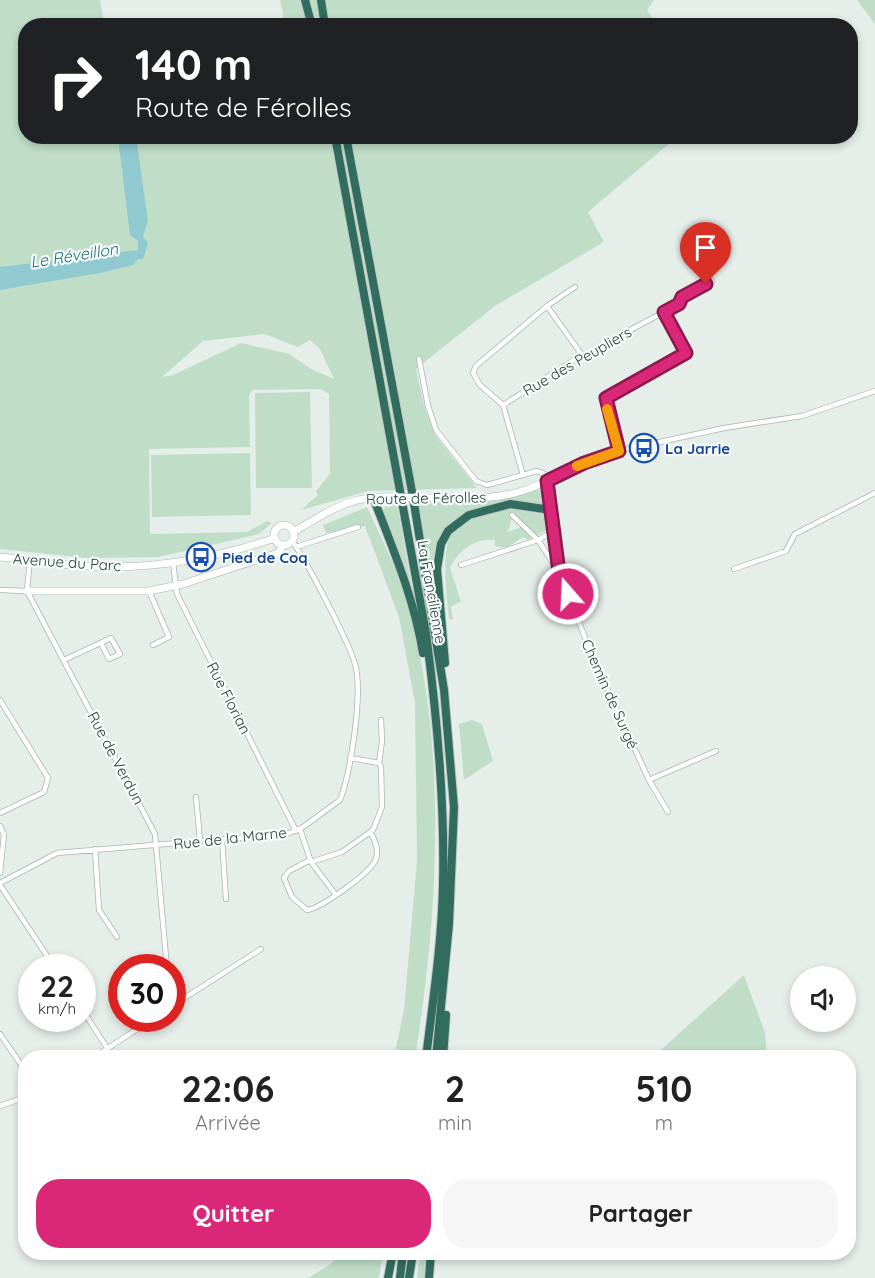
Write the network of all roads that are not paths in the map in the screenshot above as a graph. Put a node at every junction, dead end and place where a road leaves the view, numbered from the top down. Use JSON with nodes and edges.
{"nodes":[{"id":1,"x":305,"y":0,"type":"edge"},
{"id":2,"x":310,"y":0,"type":"edge"},
{"id":3,"x":321,"y":0,"type":"edge"},
{"id":4,"x":311,"y":18,"type":"edge"},
{"id":5,"x":313,"y":18,"type":"edge"},
{"id":6,"x":324,"y":18,"type":"edge"},
{"id":7,"x":336,"y":144,"type":"edge"},
{"id":8,"x":347,"y":144,"type":"edge"},
{"id":9,"x":712,"y":281,"type":"dead end"},
{"id":10,"x":575,"y":287,"type":"dead end"},
{"id":11,"x":547,"y":306,"type":"junction"},
{"id":12,"x":664,"y":312,"type":"junction"},
{"id":13,"x":582,"y":355,"type":"junction"},
{"id":14,"x":419,"y":359,"type":"dead end"},
{"id":15,"x":875,"y":392,"type":"edge"},
{"id":16,"x":503,"y":405,"type":"junction"},
{"id":17,"x":619,"y":451,"type":"junction"},
{"id":18,"x":523,"y":475,"type":"junction"},
{"id":19,"x":547,"y":481,"type":"junction"},
{"id":20,"x":875,"y":493,"type":"edge"},
{"id":21,"x":373,"y":497,"type":"junction"},
{"id":22,"x":551,"y":510,"type":"junction"},
{"id":23,"x":512,"y":515,"type":"dead end"},
{"id":24,"x":358,"y":527,"type":"dead end"},
{"id":25,"x":554,"y":531,"type":"junction"},
{"id":26,"x":293,"y":532,"type":"junction"},
{"id":27,"x":275,"y":538,"type":"junction"},
{"id":28,"x":538,"y":540,"type":"junction"},
{"id":29,"x":294,"y":544,"type":"junction"},
{"id":30,"x":284,"y":545,"type":"junction"},
{"id":31,"x":0,"y":557,"type":"edge"},
{"id":32,"x":30,"y":560,"type":"junction"},
{"id":33,"x":173,"y":563,"type":"junction"},
{"id":34,"x":461,"y":565,"type":"dead end"},
{"id":35,"x":734,"y":569,"type":"dead end"},
{"id":36,"x":559,"y":572,"type":"junction"},
{"id":37,"x":176,"y":586,"type":"junction"},
{"id":38,"x":0,"y":590,"type":"edge"},
{"id":39,"x":27,"y":591,"type":"junction"},
{"id":40,"x":149,"y":591,"type":"junction"},
{"id":41,"x":101,"y":643,"type":"junction"},
{"id":42,"x":153,"y":645,"type":"dead end"},
{"id":43,"x":64,"y":660,"type":"junction"},
{"id":44,"x":433,"y":688,"type":"junction"},
{"id":45,"x":444,"y":690,"type":"junction"},
{"id":46,"x":0,"y":700,"type":"edge"},
{"id":47,"x":381,"y":720,"type":"dead end"},
{"id":48,"x":716,"y":751,"type":"dead end"},
{"id":49,"x":350,"y":758,"type":"junction"},
{"id":50,"x":378,"y":763,"type":"junction"},
{"id":51,"x":649,"y":780,"type":"junction"},
{"id":52,"x":196,"y":797,"type":"dead end"},
{"id":53,"x":668,"y":812,"type":"dead end"},
{"id":54,"x":0,"y":813,"type":"edge"},
{"id":55,"x":0,"y":826,"type":"edge"},
{"id":56,"x":298,"y":830,"type":"junction"},
{"id":57,"x":370,"y":832,"type":"junction"},
{"id":58,"x":222,"y":839,"type":"junction"},
{"id":59,"x":200,"y":841,"type":"junction"},
{"id":60,"x":157,"y":844,"type":"junction"},
{"id":61,"x":95,"y":849,"type":"junction"},
{"id":62,"x":310,"y":861,"type":"junction"},
{"id":63,"x":0,"y":873,"type":"edge"},
{"id":64,"x":0,"y":884,"type":"edge"},
{"id":65,"x":336,"y":895,"type":"junction"},
{"id":66,"x":226,"y":899,"type":"dead end"},
{"id":67,"x":117,"y":937,"type":"dead end"},
{"id":68,"x":261,"y":949,"type":"dead end"},
{"id":69,"x":46,"y":954,"type":"edge"},
{"id":70,"x":166,"y":954,"type":"edge"},
{"id":71,"x":445,"y":977,"type":"junction"},
{"id":72,"x":186,"y":997,"type":"edge"},
{"id":73,"x":96,"y":1031,"type":"edge"},
{"id":74,"x":132,"y":1032,"type":"edge"},
{"id":75,"x":0,"y":1035,"type":"edge"},
{"id":76,"x":107,"y":1048,"type":"junction"},
{"id":77,"x":104,"y":1050,"type":"edge"},
{"id":78,"x":427,"y":1050,"type":"edge"},
{"id":79,"x":437,"y":1050,"type":"edge"},
{"id":80,"x":444,"y":1050,"type":"edge"},
{"id":81,"x":18,"y":1061,"type":"edge"},
{"id":82,"x":18,"y":1100,"type":"edge"},
{"id":83,"x":0,"y":1106,"type":"edge"},
{"id":84,"x":391,"y":1260,"type":"edge"},
{"id":85,"x":402,"y":1260,"type":"edge"},
{"id":86,"x":411,"y":1260,"type":"edge"},
{"id":87,"x":430,"y":1260,"type":"edge"},
{"id":88,"x":388,"y":1278,"type":"edge"},
{"id":89,"x":400,"y":1278,"type":"edge"},
{"id":90,"x":410,"y":1278,"type":"edge"},
{"id":91,"x":429,"y":1278,"type":"edge"}],
"edges":[{"from":1,"to":4,"type":"highway"},
{"from":2,"to":5,"type":"highway"},
{"from":3,"to":6,"type":"highway"},
{"from":7,"to":44,"type":"highway","name":"La Francilienne"},
{"from":8,"to":45,"type":"highway","name":"La Francilienne"},
{"from":9,"to":12,"type":"street","name":"Rue des Peupliers"},
{"from":10,"to":11,"type":"street"},
{"from":11,"to":13,"type":"street"},
{"from":11,"to":16,"type":"street"},
{"from":12,"to":13,"type":"street","name":"Rue des Peupliers"},
{"from":12,"to":17,"type":"street"},
{"from":13,"to":16,"type":"street","name":"Rue des Peupliers"},
{"from":14,"to":18,"type":"street"},
{"from":15,"to":17,"type":"street","name":"Route de Férolles"},
{"from":16,"to":18,"type":"street"},
{"from":17,"to":19,"type":"street","name":"Route de Férolles"},
{"from":18,"to":19,"type":"street"},
{"from":19,"to":21,"type":"street","name":"Route de Férolles","bridge":true},
{"from":19,"to":22,"type":"street","name":"Chemin de Surgé"},
{"from":20,"to":35,"type":"street"},
{"from":21,"to":26,"type":"street","name":"Route de Férolles"},
{"from":21,"to":44,"type":"highway"},
{"from":22,"to":25,"type":"street","name":"Chemin de Surgé"},
{"from":22,"to":45,"type":"highway"},
{"from":23,"to":28,"type":"street","name":"Chemin de Surgé"},
{"from":24,"to":29,"type":"street","name":"Route de Férolles"},
{"from":25,"to":28,"type":"street"},
{"from":25,"to":36,"type":"street","name":"Chemin de Surgé"},
{"from":26,"to":27,"type":"street"},
{"from":26,"to":29,"type":"street"},
{"from":27,"to":30,"type":"street"},
{"from":27,"to":33,"type":"street","name":"Avenue du Parc"},
{"from":28,"to":34,"type":"street"},
{"from":28,"to":36,"type":"street","name":"Chemin de Surgé"},
{"from":29,"to":30,"type":"street"},
{"from":29,"to":49,"type":"street","name":"Rue de la Marne"},
{"from":30,"to":37,"type":"street"},
{"from":31,"to":32,"type":"street","name":"Avenue du Parc"},
{"from":32,"to":33,"type":"street","name":"Avenue du Parc"},
{"from":32,"to":39,"type":"street"},
{"from":33,"to":37,"type":"street","name":"Rue Florian"},
{"from":36,"to":51,"type":"street","name":"Chemin de Surgé"},
{"from":37,"to":40,"type":"street"},
{"from":37,"to":56,"type":"street","name":"Rue Florian"},
{"from":38,"to":39,"type":"street"},
{"from":39,"to":40,"type":"street"},
{"from":39,"to":43,"type":"street","name":"Rue de Verdun"},
{"from":40,"to":42,"type":"street"},
{"from":41,"to":41,"type":"street"},
{"from":41,"to":43,"type":"street"},
{"from":43,"to":60,"type":"street","name":"Rue de Verdun"},
{"from":44,"to":78,"type":"highway","name":"La Francilienne"},
{"from":45,"to":71,"type":"highway","name":"La Francilienne"},
{"from":46,"to":54,"type":"street"},
{"from":47,"to":50,"type":"street"},
{"from":48,"to":51,"type":"street"},
{"from":49,"to":50,"type":"street"},
{"from":49,"to":56,"type":"street","name":"Rue de la Marne"},
{"from":50,"to":57,"type":"street"},
{"from":51,"to":53,"type":"street","name":"Chemin de Surgé"},
{"from":52,"to":59,"type":"street"},
{"from":55,"to":63,"type":"street"},
{"from":56,"to":58,"type":"street","name":"Rue de la Marne"},
{"from":56,"to":62,"type":"street","name":"Rue Florian"},
{"from":57,"to":62,"type":"street"},
{"from":57,"to":65,"type":"street"},
{"from":58,"to":59,"type":"street","name":"Rue de la Marne"},
{"from":58,"to":66,"type":"street"},
{"from":59,"to":60,"type":"street","name":"Rue de la Marne"},
{"from":60,"to":61,"type":"street","name":"Rue de la Marne"},
{"from":60,"to":70,"type":"street","name":"Rue de Verdun"},
{"from":61,"to":64,"type":"street","name":"Rue de la Marne"},
{"from":61,"to":67,"type":"street"},
{"from":62,"to":65,"type":"street"},
{"from":62,"to":65,"type":"street"},
{"from":64,"to":69,"type":"street"},
{"from":68,"to":72,"type":"street"},
{"from":71,"to":79,"type":"highway","name":"La Francilienne"},
{"from":71,"to":80,"type":"highway"},
{"from":73,"to":76,"type":"street"},
{"from":74,"to":76,"type":"street"},
{"from":75,"to":81,"type":"street"},
{"from":76,"to":77,"type":"street"},
{"from":82,"to":83,"type":"street"},
{"from":84,"to":88,"type":"highway"},
{"from":85,"to":89,"type":"highway"},
{"from":86,"to":90,"type":"highway"},
{"from":87,"to":91,"type":"highway"}]}
